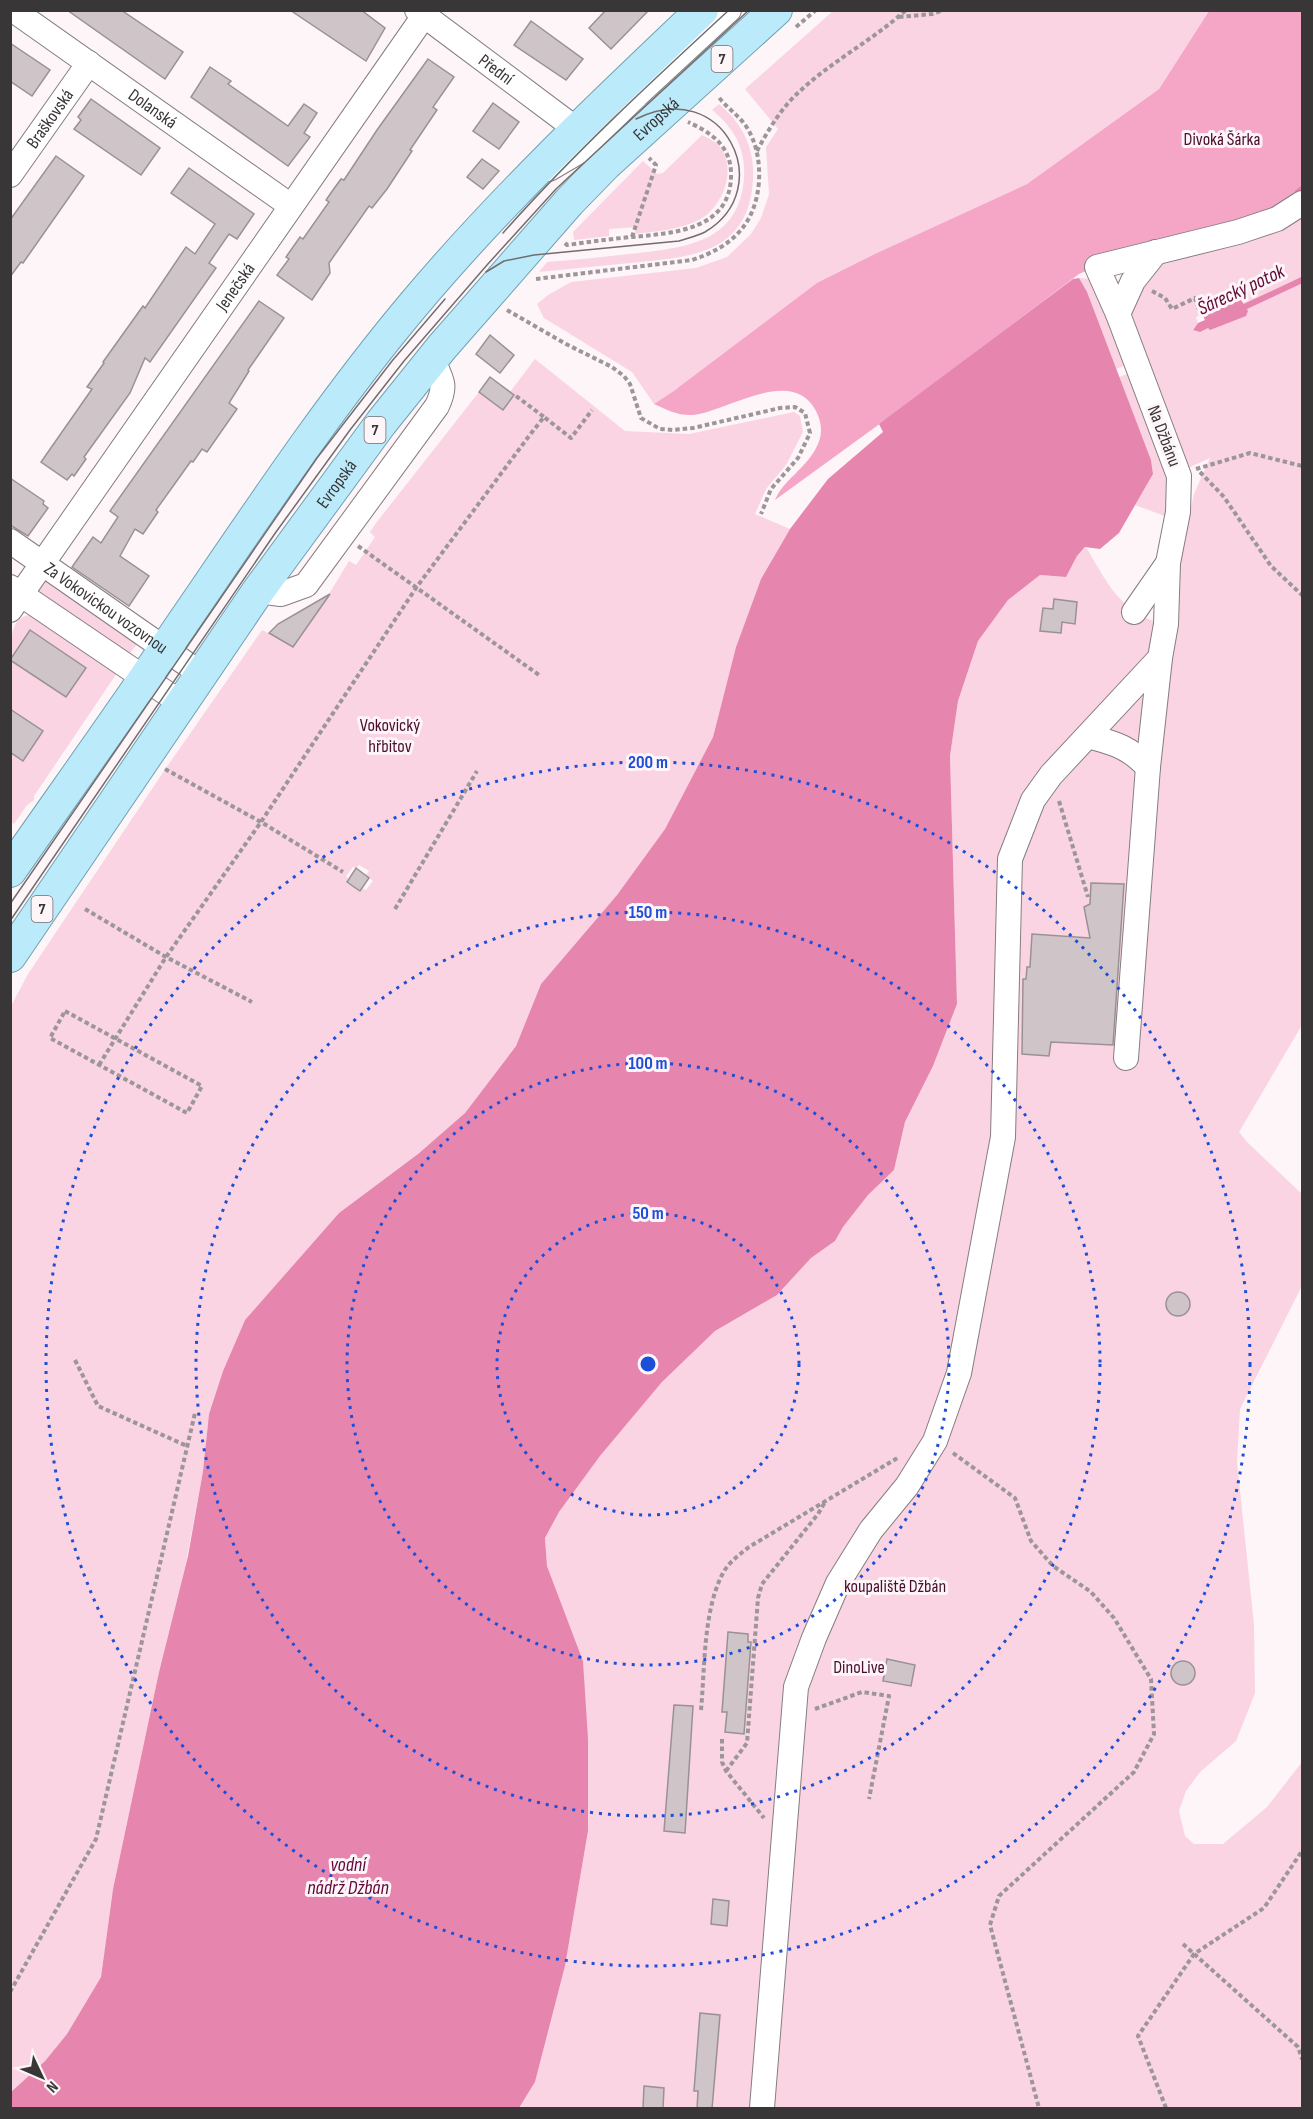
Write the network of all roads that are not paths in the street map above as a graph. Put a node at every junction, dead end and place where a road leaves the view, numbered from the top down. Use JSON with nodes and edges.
{"nodes":[{"id":1,"x":13,"y":10,"type":"edge"},
{"id":2,"x":702,"y":10,"type":"edge"},
{"id":3,"x":729,"y":10,"type":"edge"},
{"id":4,"x":749,"y":10,"type":"edge"},
{"id":5,"x":776,"y":10,"type":"edge"},
{"id":6,"x":423,"y":12,"type":"edge"},
{"id":7,"x":88,"y":63,"type":"junction"},
{"id":8,"x":576,"y":129,"type":"junction"},
{"id":9,"x":636,"y":149,"type":"junction"},
{"id":10,"x":10,"y":175,"type":"edge"},
{"id":11,"x":523,"y":184,"type":"junction"},
{"id":12,"x":1302,"y":203,"type":"edge"},
{"id":13,"x":291,"y":206,"type":"junction"},
{"id":14,"x":1156,"y":252,"type":"junction"},
{"id":15,"x":1118,"y":314,"type":"junction"},
{"id":16,"x":432,"y":359,"type":"junction"},
{"id":17,"x":10,"y":540,"type":"edge"},
{"id":18,"x":42,"y":563,"type":"junction"},
{"id":19,"x":1168,"y":563,"type":"junction"},
{"id":20,"x":258,"y":591,"type":"junction"},
{"id":21,"x":14,"y":597,"type":"edge"},
{"id":22,"x":1134,"y":612,"type":"dead end"},
{"id":23,"x":166,"y":649,"type":"junction"},
{"id":24,"x":1160,"y":658,"type":"junction"},
{"id":25,"x":201,"y":674,"type":"junction"},
{"id":26,"x":145,"y":678,"type":"junction"},
{"id":27,"x":181,"y":703,"type":"junction"},
{"id":28,"x":1088,"y":736,"type":"junction"},
{"id":29,"x":1148,"y":767,"type":"junction"},
{"id":30,"x":10,"y":871,"type":"edge"},
{"id":31,"x":10,"y":956,"type":"edge"},
{"id":32,"x":1125,"y":1058,"type":"dead end"},
{"id":33,"x":762,"y":2109,"type":"edge"}],
"edges":[{"from":1,"to":7,"type":"street","name":"Dolanská"},
{"from":2,"to":8,"type":"main road"},
{"from":3,"to":11,"type":"street"},
{"from":4,"to":9,"type":"street"},
{"from":5,"to":9,"type":"main road","name":"Evropská","number":"7"},
{"from":6,"to":8,"type":"street","name":"Přední"},
{"from":6,"to":13,"type":"street","name":"Jenečská"},
{"from":7,"to":10,"type":"street","name":"Braškovská"},
{"from":7,"to":13,"type":"street","name":"Dolanská"},
{"from":8,"to":11,"type":"main road"},
{"from":9,"to":16,"type":"main road","name":"Evropská","number":"7"},
{"from":11,"to":23,"type":"main road"},
{"from":12,"to":14,"type":"street","name":"Na Džbánu"},
{"from":13,"to":18,"type":"street","name":"Jenečská"},
{"from":14,"to":15,"type":"street"},
{"from":14,"to":15,"type":"street","name":"Na Džbánu"},
{"from":15,"to":19,"type":"street","name":"Na Džbánu"},
{"from":16,"to":20,"type":"main road","name":"Evropská","number":"7"},
{"from":16,"to":20,"type":"street"},
{"from":17,"to":18,"type":"street","name":"Za Vokovickou vozovnou"},
{"from":18,"to":21,"type":"street","name":"Jenečská"},
{"from":18,"to":23,"type":"street","name":"Za Vokovickou vozovnou"},
{"from":19,"to":22,"type":"street","name":"Na Džbánu"},
{"from":19,"to":24,"type":"street","name":"Na Džbánu"},
{"from":20,"to":25,"type":"main road","name":"Evropská","number":"7"},
{"from":21,"to":26,"type":"street","name":"Za Vokovickou vozovnou"},
{"from":23,"to":25,"type":"street","name":"Za Vokovickou vozovnou"},
{"from":23,"to":26,"type":"main road"},
{"from":24,"to":28,"type":"street"},
{"from":24,"to":29,"type":"street","name":"Na Džbánu"},
{"from":25,"to":27,"type":"main road","name":"Evropská","number":"7"},
{"from":26,"to":27,"type":"street","name":"Za Vokovickou vozovnou"},
{"from":26,"to":30,"type":"main road"},
{"from":27,"to":31,"type":"main road","name":"Evropská","number":"7"},
{"from":28,"to":29,"type":"street"},
{"from":28,"to":33,"type":"street"},
{"from":29,"to":32,"type":"street","name":"Na Džbánu"}]}
